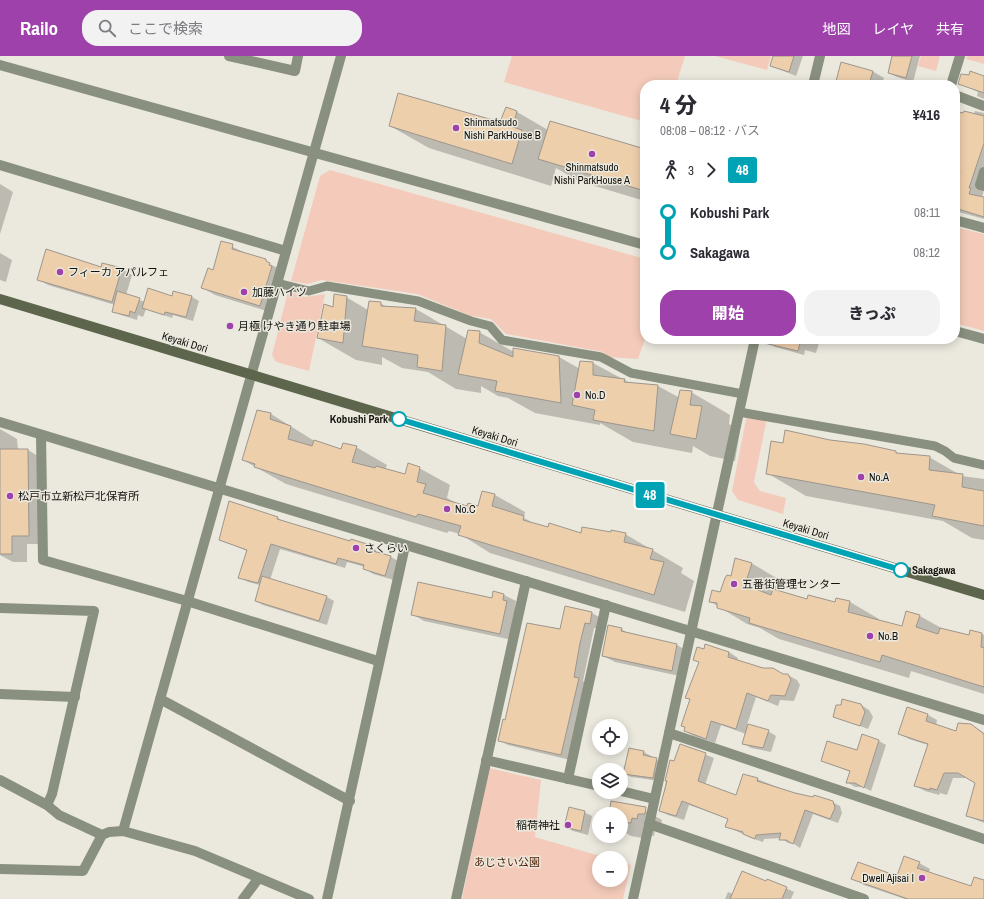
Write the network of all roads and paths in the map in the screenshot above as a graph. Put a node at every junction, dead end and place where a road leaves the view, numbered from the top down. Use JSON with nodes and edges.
{"nodes":[{"id":1,"x":229,"y":56,"type":"edge"},
{"id":2,"x":298,"y":56,"type":"edge"},
{"id":3,"x":341,"y":56,"type":"edge"},
{"id":4,"x":820,"y":56,"type":"edge"},
{"id":5,"x":960,"y":56,"type":"edge"},
{"id":6,"x":0,"y":65,"type":"edge"},
{"id":7,"x":815,"y":80,"type":"edge"},
{"id":8,"x":953,"y":80,"type":"edge"},
{"id":9,"x":960,"y":97,"type":"edge"},
{"id":10,"x":984,"y":106,"type":"edge"},
{"id":11,"x":314,"y":152,"type":"junction"},
{"id":12,"x":0,"y":165,"type":"edge"},
{"id":13,"x":984,"y":172,"type":"edge"},
{"id":14,"x":984,"y":186,"type":"edge"},
{"id":15,"x":960,"y":221,"type":"edge"},
{"id":16,"x":984,"y":228,"type":"edge"},
{"id":17,"x":640,"y":244,"type":"edge"},
{"id":18,"x":286,"y":251,"type":"junction"},
{"id":19,"x":277,"y":283,"type":"junction"},
{"id":20,"x":0,"y":299,"type":"edge"},
{"id":21,"x":960,"y":332,"type":"edge"},
{"id":22,"x":984,"y":339,"type":"edge"},
{"id":23,"x":754,"y":344,"type":"edge"},
{"id":24,"x":251,"y":375,"type":"junction"},
{"id":25,"x":743,"y":394,"type":"junction"},
{"id":26,"x":739,"y":412,"type":"junction"},
{"id":27,"x":0,"y":422,"type":"edge"},
{"id":28,"x":41,"y":435,"type":"junction"},
{"id":29,"x":984,"y":465,"type":"edge"},
{"id":30,"x":219,"y":490,"type":"junction"},
{"id":31,"x":717,"y":515,"type":"junction"},
{"id":32,"x":405,"y":546,"type":"junction"},
{"id":33,"x":526,"y":581,"type":"junction"},
{"id":34,"x":984,"y":595,"type":"edge"},
{"id":35,"x":187,"y":602,"type":"junction"},
{"id":36,"x":606,"y":605,"type":"junction"},
{"id":37,"x":0,"y":608,"type":"edge"},
{"id":38,"x":692,"y":632,"type":"junction"},
{"id":39,"x":378,"y":661,"type":"junction"},
{"id":40,"x":0,"y":694,"type":"edge"},
{"id":41,"x":75,"y":697,"type":"junction"},
{"id":42,"x":160,"y":699,"type":"junction"},
{"id":43,"x":984,"y":720,"type":"edge"},
{"id":44,"x":669,"y":733,"type":"junction"},
{"id":45,"x":486,"y":760,"type":"junction"},
{"id":46,"x":568,"y":779,"type":"junction"},
{"id":47,"x":0,"y":780,"type":"edge"},
{"id":48,"x":592,"y":784,"type":"edge"},
{"id":49,"x":628,"y":793,"type":"edge"},
{"id":50,"x":654,"y":799,"type":"junction"},
{"id":51,"x":350,"y":801,"type":"junction"},
{"id":52,"x":47,"y":805,"type":"junction"},
{"id":53,"x":649,"y":824,"type":"junction"},
{"id":54,"x":123,"y":831,"type":"junction"},
{"id":55,"x":102,"y":835,"type":"junction"},
{"id":56,"x":984,"y":839,"type":"edge"},
{"id":57,"x":0,"y":869,"type":"edge"},
{"id":58,"x":258,"y":879,"type":"junction"},
{"id":59,"x":243,"y":899,"type":"edge"},
{"id":60,"x":309,"y":899,"type":"edge"},
{"id":61,"x":327,"y":899,"type":"edge"},
{"id":62,"x":456,"y":899,"type":"edge"},
{"id":63,"x":633,"y":899,"type":"edge"},
{"id":64,"x":864,"y":899,"type":"edge"}],
"edges":[{"from":1,"to":2,"type":"street"},
{"from":3,"to":11,"type":"street"},
{"from":4,"to":7,"type":"street"},
{"from":5,"to":8,"type":"street"},
{"from":6,"to":11,"type":"street"},
{"from":9,"to":10,"type":"street"},
{"from":11,"to":17,"type":"street"},
{"from":11,"to":18,"type":"street"},
{"from":12,"to":18,"type":"street"},
{"from":13,"to":14,"type":"street"},
{"from":15,"to":16,"type":"street"},
{"from":18,"to":19,"type":"street"},
{"from":19,"to":24,"type":"street"},
{"from":19,"to":25,"type":"lane"},
{"from":20,"to":24,"type":"street","name":"Keyaki Dori"},
{"from":21,"to":22,"type":"street"},
{"from":23,"to":25,"type":"street"},
{"from":24,"to":30,"type":"street"},
{"from":24,"to":31,"type":"street","name":"Keyaki Dori"},
{"from":25,"to":26,"type":"street"},
{"from":26,"to":29,"type":"lane"},
{"from":26,"to":31,"type":"street"},
{"from":27,"to":28,"type":"street"},
{"from":28,"to":30,"type":"street"},
{"from":28,"to":35,"type":"street"},
{"from":30,"to":32,"type":"street"},
{"from":30,"to":35,"type":"street"},
{"from":31,"to":34,"type":"street","name":"Keyaki Dori"},
{"from":31,"to":38,"type":"street"},
{"from":32,"to":33,"type":"street"},
{"from":32,"to":39,"type":"street"},
{"from":33,"to":36,"type":"street"},
{"from":33,"to":45,"type":"street"},
{"from":35,"to":39,"type":"street"},
{"from":35,"to":42,"type":"street"},
{"from":36,"to":38,"type":"street"},
{"from":36,"to":46,"type":"street"},
{"from":37,"to":41,"type":"street"},
{"from":38,"to":43,"type":"street"},
{"from":38,"to":44,"type":"street"},
{"from":39,"to":51,"type":"street"},
{"from":40,"to":41,"type":"street"},
{"from":41,"to":52,"type":"street"},
{"from":42,"to":51,"type":"street"},
{"from":42,"to":54,"type":"street"},
{"from":44,"to":50,"type":"street"},
{"from":44,"to":56,"type":"street"},
{"from":45,"to":46,"type":"street"},
{"from":45,"to":62,"type":"street"},
{"from":46,"to":48,"type":"street"},
{"from":47,"to":52,"type":"street"},
{"from":49,"to":50,"type":"street"},
{"from":50,"to":53,"type":"street"},
{"from":51,"to":61,"type":"street"},
{"from":52,"to":55,"type":"street"},
{"from":53,"to":63,"type":"street"},
{"from":53,"to":64,"type":"street"},
{"from":54,"to":55,"type":"street"},
{"from":54,"to":58,"type":"street"},
{"from":55,"to":57,"type":"street"},
{"from":58,"to":59,"type":"street"},
{"from":58,"to":60,"type":"street"}]}
